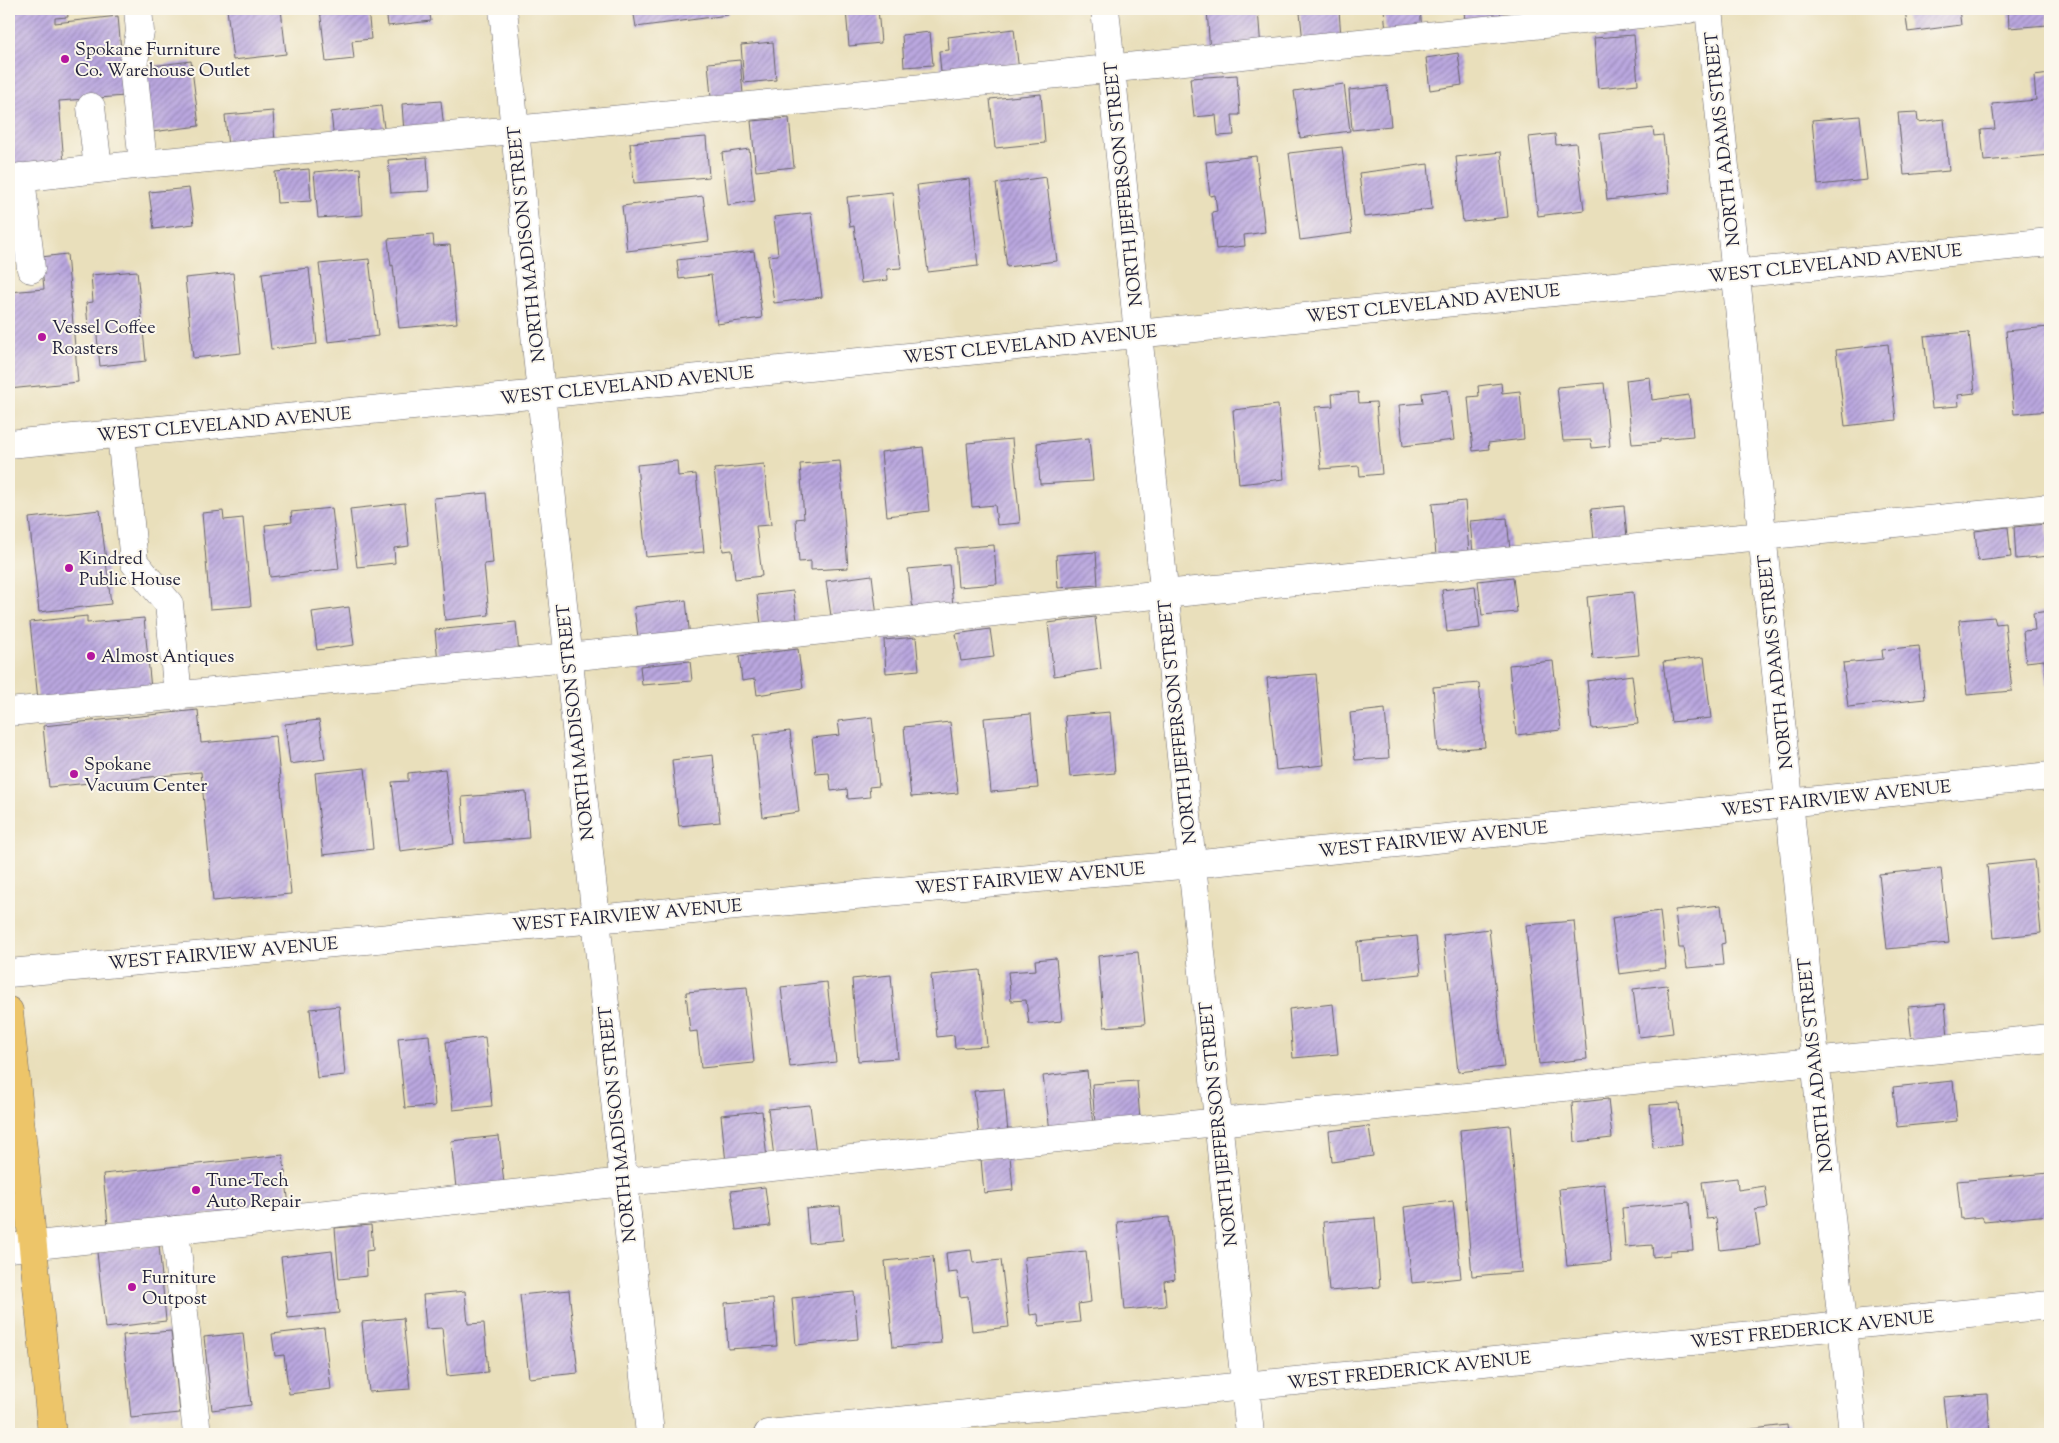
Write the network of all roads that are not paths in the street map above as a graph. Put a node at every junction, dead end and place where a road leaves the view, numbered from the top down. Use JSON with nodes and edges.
{"nodes":[{"id":1,"x":138,"y":9,"type":"edge"},
{"id":2,"x":503,"y":9,"type":"edge"},
{"id":3,"x":1105,"y":9,"type":"edge"},
{"id":4,"x":1689,"y":9,"type":"edge"},
{"id":5,"x":1709,"y":9,"type":"edge"},
{"id":6,"x":1111,"y":68,"type":"junction"},
{"id":7,"x":91,"y":107,"type":"dead end"},
{"id":8,"x":515,"y":130,"type":"junction"},
{"id":9,"x":143,"y":164,"type":"junction"},
{"id":10,"x":98,"y":169,"type":"junction"},
{"id":11,"x":15,"y":178,"type":"edge"},
{"id":12,"x":2050,"y":242,"type":"edge"},
{"id":13,"x":31,"y":269,"type":"dead end"},
{"id":14,"x":1735,"y":272,"type":"junction"},
{"id":15,"x":1138,"y":333,"type":"junction"},
{"id":16,"x":541,"y":394,"type":"junction"},
{"id":17,"x":121,"y":434,"type":"junction"},
{"id":18,"x":9,"y":444,"type":"edge"},
{"id":19,"x":2050,"y":508,"type":"edge"},
{"id":20,"x":1762,"y":536,"type":"junction"},
{"id":21,"x":1164,"y":594,"type":"junction"},
{"id":22,"x":568,"y":657,"type":"junction"},
{"id":23,"x":178,"y":696,"type":"junction"},
{"id":24,"x":9,"y":712,"type":"edge"},
{"id":25,"x":2050,"y":776,"type":"edge"},
{"id":26,"x":1789,"y":803,"type":"junction"},
{"id":27,"x":1192,"y":864,"type":"junction"},
{"id":28,"x":596,"y":918,"type":"junction"},
{"id":29,"x":9,"y":973,"type":"edge"},
{"id":30,"x":9,"y":1011,"type":"edge"},
{"id":31,"x":2050,"y":1038,"type":"edge"},
{"id":32,"x":1815,"y":1062,"type":"junction"},
{"id":33,"x":1218,"y":1122,"type":"junction"},
{"id":34,"x":624,"y":1182,"type":"junction"},
{"id":35,"x":175,"y":1230,"type":"junction"},
{"id":36,"x":21,"y":1246,"type":"edge"},
{"id":37,"x":2050,"y":1305,"type":"edge"},
{"id":38,"x":1842,"y":1326,"type":"junction"},
{"id":39,"x":1245,"y":1386,"type":"junction"},
{"id":40,"x":52,"y":1434,"type":"edge"},
{"id":41,"x":197,"y":1434,"type":"edge"},
{"id":42,"x":650,"y":1434,"type":"edge"},
{"id":43,"x":768,"y":1434,"type":"edge"},
{"id":44,"x":1250,"y":1434,"type":"edge"},
{"id":45,"x":1852,"y":1434,"type":"edge"}],
"edges":[{"from":1,"to":9,"type":"street"},
{"from":2,"to":8,"type":"street","name":"NORTH MADISON STREET"},
{"from":3,"to":6,"type":"street","name":"NORTH JEFFERSON STREET"},
{"from":4,"to":6,"type":"street"},
{"from":5,"to":14,"type":"street","name":"NORTH ADAMS STREET"},
{"from":6,"to":8,"type":"street"},
{"from":6,"to":15,"type":"street","name":"NORTH JEFFERSON STREET"},
{"from":7,"to":10,"type":"street"},
{"from":8,"to":9,"type":"street"},
{"from":8,"to":16,"type":"street","name":"NORTH MADISON STREET"},
{"from":9,"to":10,"type":"street"},
{"from":10,"to":11,"type":"street"},
{"from":11,"to":13,"type":"street"},
{"from":12,"to":14,"type":"street","name":"WEST CLEVELAND AVENUE"},
{"from":14,"to":15,"type":"street","name":"WEST CLEVELAND AVENUE"},
{"from":14,"to":20,"type":"street","name":"NORTH ADAMS STREET"},
{"from":15,"to":16,"type":"street","name":"WEST CLEVELAND AVENUE"},
{"from":15,"to":21,"type":"street","name":"NORTH JEFFERSON STREET"},
{"from":16,"to":17,"type":"street","name":"WEST CLEVELAND AVENUE"},
{"from":16,"to":22,"type":"street","name":"NORTH MADISON STREET"},
{"from":17,"to":18,"type":"street","name":"WEST CLEVELAND AVENUE"},
{"from":17,"to":23,"type":"street"},
{"from":19,"to":20,"type":"street"},
{"from":20,"to":21,"type":"street"},
{"from":20,"to":26,"type":"street","name":"NORTH ADAMS STREET"},
{"from":21,"to":22,"type":"street"},
{"from":21,"to":27,"type":"street","name":"NORTH JEFFERSON STREET"},
{"from":22,"to":23,"type":"street"},
{"from":22,"to":28,"type":"street","name":"NORTH MADISON STREET"},
{"from":23,"to":24,"type":"street"},
{"from":25,"to":26,"type":"street","name":"WEST FAIRVIEW AVENUE"},
{"from":26,"to":27,"type":"street","name":"WEST FAIRVIEW AVENUE"},
{"from":26,"to":32,"type":"street","name":"NORTH ADAMS STREET"},
{"from":27,"to":28,"type":"street","name":"WEST FAIRVIEW AVENUE"},
{"from":27,"to":33,"type":"street","name":"NORTH JEFFERSON STREET"},
{"from":28,"to":29,"type":"street","name":"WEST FAIRVIEW AVENUE"},
{"from":28,"to":34,"type":"street","name":"NORTH MADISON STREET"},
{"from":30,"to":36,"type":"main road"},
{"from":31,"to":32,"type":"street"},
{"from":32,"to":33,"type":"street"},
{"from":32,"to":38,"type":"street","name":"NORTH ADAMS STREET"},
{"from":33,"to":34,"type":"street"},
{"from":33,"to":39,"type":"street","name":"NORTH JEFFERSON STREET"},
{"from":34,"to":35,"type":"street"},
{"from":34,"to":42,"type":"street","name":"NORTH MADISON STREET"},
{"from":35,"to":36,"type":"street"},
{"from":35,"to":41,"type":"street"},
{"from":36,"to":40,"type":"main road"},
{"from":37,"to":38,"type":"street","name":"WEST FREDERICK AVENUE"},
{"from":38,"to":39,"type":"street","name":"WEST FREDERICK AVENUE"},
{"from":38,"to":45,"type":"street","name":"NORTH ADAMS STREET"},
{"from":39,"to":43,"type":"street","name":"WEST FREDERICK AVENUE"},
{"from":39,"to":44,"type":"street","name":"NORTH JEFFERSON STREET"}]}
